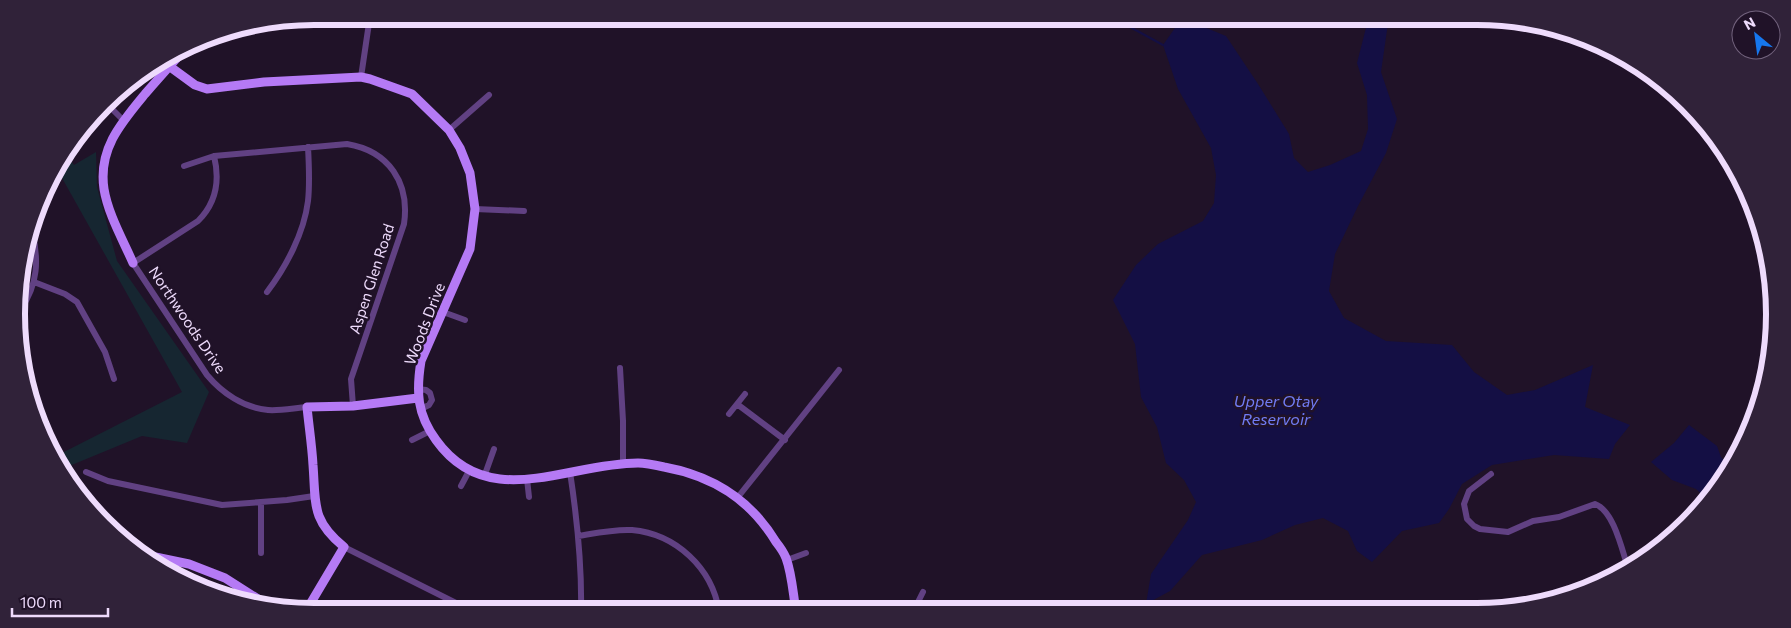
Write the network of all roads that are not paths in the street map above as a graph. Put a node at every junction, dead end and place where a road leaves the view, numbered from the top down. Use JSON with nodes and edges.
{"nodes":[{"id":1,"x":369,"y":25,"type":"edge"},
{"id":2,"x":173,"y":62,"type":"edge"},
{"id":3,"x":169,"y":66,"type":"junction"},
{"id":4,"x":361,"y":78,"type":"junction"},
{"id":5,"x":489,"y":94,"type":"dead end"},
{"id":6,"x":112,"y":108,"type":"edge"},
{"id":7,"x":123,"y":120,"type":"junction"},
{"id":8,"x":449,"y":130,"type":"junction"},
{"id":9,"x":308,"y":147,"type":"junction"},
{"id":10,"x":214,"y":156,"type":"junction"},
{"id":11,"x":184,"y":166,"type":"dead end"},
{"id":12,"x":475,"y":209,"type":"junction"},
{"id":13,"x":524,"y":211,"type":"dead end"},
{"id":14,"x":35,"y":241,"type":"edge"},
{"id":15,"x":133,"y":263,"type":"junction"},
{"id":16,"x":34,"y":282,"type":"junction"},
{"id":17,"x":268,"y":292,"type":"dead end"},
{"id":18,"x":26,"y":299,"type":"edge"},
{"id":19,"x":443,"y":312,"type":"junction"},
{"id":20,"x":465,"y":320,"type":"dead end"},
{"id":21,"x":620,"y":368,"type":"dead end"},
{"id":22,"x":839,"y":370,"type":"dead end"},
{"id":23,"x":114,"y":379,"type":"dead end"},
{"id":24,"x":418,"y":394,"type":"junction"},
{"id":25,"x":745,"y":394,"type":"dead end"},
{"id":26,"x":737,"y":404,"type":"junction"},
{"id":27,"x":353,"y":406,"type":"junction"},
{"id":28,"x":307,"y":407,"type":"junction"},
{"id":29,"x":421,"y":409,"type":"junction"},
{"id":30,"x":729,"y":414,"type":"dead end"},
{"id":31,"x":430,"y":431,"type":"junction"},
{"id":32,"x":412,"y":440,"type":"dead end"},
{"id":33,"x":785,"y":440,"type":"junction"},
{"id":34,"x":494,"y":450,"type":"dead end"},
{"id":35,"x":624,"y":464,"type":"junction"},
{"id":36,"x":469,"y":471,"type":"junction"},
{"id":37,"x":86,"y":472,"type":"dead end"},
{"id":38,"x":570,"y":472,"type":"junction"},
{"id":39,"x":1491,"y":474,"type":"dead end"},
{"id":40,"x":484,"y":477,"type":"junction"},
{"id":41,"x":526,"y":478,"type":"junction"},
{"id":42,"x":461,"y":486,"type":"dead end"},
{"id":43,"x":314,"y":496,"type":"junction"},
{"id":44,"x":529,"y":497,"type":"dead end"},
{"id":45,"x":738,"y":497,"type":"junction"},
{"id":46,"x":261,"y":502,"type":"junction"},
{"id":47,"x":578,"y":536,"type":"junction"},
{"id":48,"x":344,"y":547,"type":"junction"},
{"id":49,"x":262,"y":552,"type":"dead end"},
{"id":50,"x":806,"y":553,"type":"dead end"},
{"id":51,"x":159,"y":558,"type":"edge"},
{"id":52,"x":786,"y":560,"type":"junction"},
{"id":53,"x":1626,"y":561,"type":"edge"},
{"id":54,"x":923,"y":592,"type":"dead end"},
{"id":55,"x":253,"y":596,"type":"edge"},
{"id":56,"x":311,"y":603,"type":"edge"},
{"id":57,"x":456,"y":603,"type":"edge"},
{"id":58,"x":581,"y":603,"type":"edge"},
{"id":59,"x":717,"y":603,"type":"edge"},
{"id":60,"x":794,"y":603,"type":"edge"},
{"id":61,"x":918,"y":603,"type":"edge"}],
"edges":[{"from":1,"to":4,"type":"street"},
{"from":2,"to":3,"type":"street"},
{"from":3,"to":4,"type":"street","name":"Woods Drive"},
{"from":3,"to":7,"type":"street"},
{"from":4,"to":8,"type":"street","name":"Woods Drive"},
{"from":5,"to":8,"type":"street"},
{"from":6,"to":7,"type":"street"},
{"from":7,"to":15,"type":"street"},
{"from":8,"to":12,"type":"street","name":"Woods Drive"},
{"from":9,"to":10,"type":"street","name":"Aspen Glen Road"},
{"from":9,"to":17,"type":"street"},
{"from":9,"to":27,"type":"street","name":"Aspen Glen Road"},
{"from":10,"to":11,"type":"street","name":"Aspen Glen Road"},
{"from":10,"to":15,"type":"street"},
{"from":12,"to":13,"type":"street"},
{"from":12,"to":19,"type":"street","name":"Woods Drive"},
{"from":14,"to":16,"type":"street"},
{"from":15,"to":28,"type":"street","name":"Northwoods Drive"},
{"from":16,"to":18,"type":"street"},
{"from":16,"to":23,"type":"street"},
{"from":19,"to":20,"type":"street"},
{"from":19,"to":24,"type":"street","name":"Woods Drive"},
{"from":21,"to":35,"type":"street"},
{"from":22,"to":33,"type":"street"},
{"from":24,"to":27,"type":"street"},
{"from":24,"to":29,"type":"street","name":"Woods Drive"},
{"from":24,"to":29,"type":"street"},
{"from":25,"to":26,"type":"street"},
{"from":26,"to":30,"type":"street"},
{"from":26,"to":33,"type":"street"},
{"from":27,"to":28,"type":"street"},
{"from":28,"to":43,"type":"street"},
{"from":29,"to":31,"type":"street","name":"Woods Drive"},
{"from":31,"to":32,"type":"street"},
{"from":31,"to":36,"type":"street","name":"Woods Drive"},
{"from":33,"to":45,"type":"street"},
{"from":34,"to":40,"type":"street"},
{"from":35,"to":38,"type":"street","name":"Woods Drive"},
{"from":35,"to":45,"type":"street","name":"Woods Drive"},
{"from":36,"to":40,"type":"street","name":"Woods Drive"},
{"from":36,"to":42,"type":"street"},
{"from":37,"to":46,"type":"street"},
{"from":38,"to":41,"type":"street","name":"Woods Drive"},
{"from":38,"to":47,"type":"street"},
{"from":39,"to":53,"type":"street"},
{"from":40,"to":41,"type":"street","name":"Woods Drive"},
{"from":41,"to":44,"type":"street"},
{"from":43,"to":46,"type":"street"},
{"from":43,"to":48,"type":"street"},
{"from":45,"to":52,"type":"street","name":"Woods Drive"},
{"from":46,"to":49,"type":"street"},
{"from":47,"to":58,"type":"street"},
{"from":47,"to":59,"type":"street"},
{"from":48,"to":56,"type":"street"},
{"from":48,"to":57,"type":"street"},
{"from":50,"to":52,"type":"street"},
{"from":51,"to":55,"type":"street"},
{"from":52,"to":60,"type":"street","name":"Woods Drive"},
{"from":54,"to":61,"type":"street"}]}
